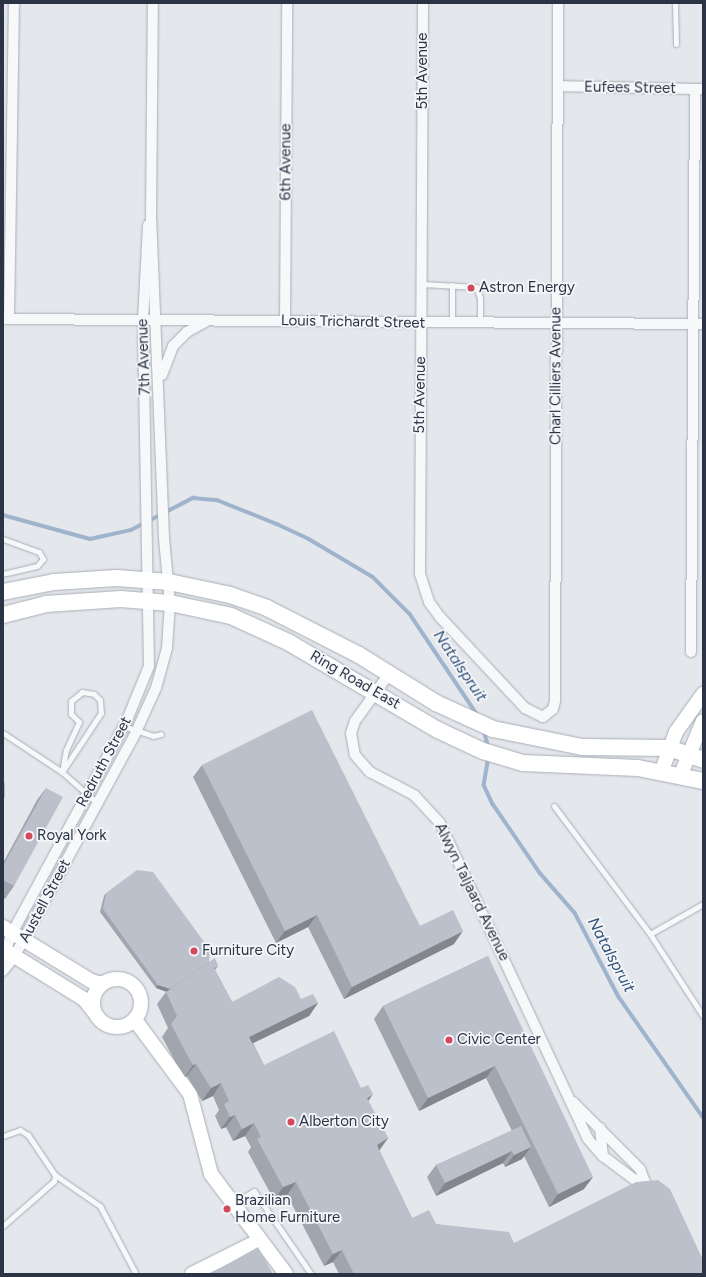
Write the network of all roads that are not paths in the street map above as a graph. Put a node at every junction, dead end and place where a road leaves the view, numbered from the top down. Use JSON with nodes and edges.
{"nodes":[{"id":1,"x":14,"y":3,"type":"edge"},
{"id":2,"x":153,"y":3,"type":"edge"},
{"id":3,"x":287,"y":3,"type":"edge"},
{"id":4,"x":423,"y":3,"type":"edge"},
{"id":5,"x":558,"y":3,"type":"edge"},
{"id":6,"x":675,"y":3,"type":"edge"},
{"id":7,"x":676,"y":44,"type":"dead end"},
{"id":8,"x":558,"y":86,"type":"junction"},
{"id":9,"x":699,"y":89,"type":"edge"},
{"id":10,"x":151,"y":219,"type":"junction"},
{"id":11,"x":422,"y":284,"type":"junction"},
{"id":12,"x":452,"y":285,"type":"junction"},
{"id":13,"x":6,"y":319,"type":"edge"},
{"id":14,"x":142,"y":321,"type":"junction"},
{"id":15,"x":156,"y":321,"type":"junction"},
{"id":16,"x":206,"y":321,"type":"junction"},
{"id":17,"x":285,"y":321,"type":"junction"},
{"id":18,"x":421,"y":322,"type":"junction"},
{"id":19,"x":452,"y":323,"type":"junction"},
{"id":20,"x":480,"y":323,"type":"junction"},
{"id":21,"x":556,"y":324,"type":"junction"},
{"id":22,"x":698,"y":324,"type":"edge"},
{"id":23,"x":159,"y":385,"type":"junction"},
{"id":24,"x":164,"y":538,"type":"joint"},
{"id":25,"x":3,"y":539,"type":"edge"},
{"id":26,"x":148,"y":541,"type":"joint"},
{"id":27,"x":3,"y":574,"type":"edge"},
{"id":28,"x":149,"y":579,"type":"junction"},
{"id":29,"x":169,"y":582,"type":"junction"},
{"id":30,"x":3,"y":592,"type":"edge"},
{"id":31,"x":150,"y":600,"type":"junction"},
{"id":32,"x":170,"y":603,"type":"junction"},
{"id":33,"x":3,"y":615,"type":"edge"},
{"id":34,"x":691,"y":652,"type":"dead end"},
{"id":35,"x":389,"y":674,"type":"junction"},
{"id":36,"x":377,"y":691,"type":"junction"},
{"id":37,"x":703,"y":694,"type":"edge"},
{"id":38,"x":555,"y":702,"type":"joint"},
{"id":39,"x":703,"y":721,"type":"edge"},
{"id":40,"x":123,"y":726,"type":"junction"},
{"id":41,"x":136,"y":732,"type":"junction"},
{"id":42,"x":3,"y":733,"type":"edge"},
{"id":43,"x":161,"y":734,"type":"dead end"},
{"id":44,"x":669,"y":748,"type":"junction"},
{"id":45,"x":696,"y":757,"type":"edge"},
{"id":46,"x":662,"y":770,"type":"junction"},
{"id":47,"x":62,"y":772,"type":"junction"},
{"id":48,"x":681,"y":774,"type":"junction"},
{"id":49,"x":703,"y":781,"type":"edge"},
{"id":50,"x":87,"y":795,"type":"junction"},
{"id":51,"x":97,"y":802,"type":"junction"},
{"id":52,"x":554,"y":806,"type":"dead end"},
{"id":53,"x":703,"y":904,"type":"edge"},
{"id":54,"x":13,"y":933,"type":"edge"},
{"id":55,"x":650,"y":934,"type":"junction"},
{"id":56,"x":6,"y":954,"type":"edge"},
{"id":57,"x":3,"y":971,"type":"edge"},
{"id":58,"x":102,"y":984,"type":"junction"},
{"id":59,"x":94,"y":1012,"type":"junction"},
{"id":60,"x":703,"y":1016,"type":"edge"},
{"id":61,"x":135,"y":1020,"type":"junction"},
{"id":62,"x":573,"y":1102,"type":"junction"},
{"id":63,"x":600,"y":1128,"type":"junction"},
{"id":64,"x":3,"y":1136,"type":"edge"},
{"id":65,"x":603,"y":1156,"type":"junction"},
{"id":66,"x":55,"y":1175,"type":"junction"},
{"id":67,"x":233,"y":1204,"type":"junction"},
{"id":68,"x":3,"y":1226,"type":"edge"},
{"id":69,"x":260,"y":1240,"type":"junction"},
{"id":70,"x":136,"y":1274,"type":"edge"},
{"id":71,"x":192,"y":1274,"type":"edge"},
{"id":72,"x":286,"y":1274,"type":"edge"},
{"id":73,"x":312,"y":1274,"type":"edge"}],
"edges":[{"from":1,"to":13,"type":"street"},
{"from":2,"to":10,"type":"street","name":"7th Avenue"},
{"from":3,"to":17,"type":"street","name":"6th Avenue"},
{"from":4,"to":11,"type":"street","name":"5th Avenue"},
{"from":5,"to":8,"type":"street","name":"Charl Cilliers Avenue"},
{"from":6,"to":7,"type":"lane"},
{"from":8,"to":9,"type":"street","name":"Eufees Street"},
{"from":8,"to":21,"type":"street","name":"Charl Cilliers Avenue"},
{"from":9,"to":22,"type":"street"},
{"from":10,"to":14,"type":"street","name":"7th Avenue"},
{"from":10,"to":15,"type":"street","name":"7th Avenue"},
{"from":11,"to":12,"type":"lane"},
{"from":11,"to":18,"type":"street","name":"5th Avenue"},
{"from":12,"to":19,"type":"lane"},
{"from":12,"to":20,"type":"lane"},
{"from":13,"to":14,"type":"street","name":"Louis Trichardt Street"},
{"from":14,"to":15,"type":"street","name":"Louis Trichardt Street"},
{"from":14,"to":26,"type":"street","name":"7th Avenue"},
{"from":15,"to":16,"type":"street","name":"Louis Trichardt Street"},
{"from":15,"to":23,"type":"street","name":"7th Avenue"},
{"from":16,"to":17,"type":"street","name":"Louis Trichardt Street"},
{"from":16,"to":23,"type":"street"},
{"from":17,"to":18,"type":"street","name":"Louis Trichardt Street"},
{"from":18,"to":19,"type":"street","name":"Louis Trichardt Street"},
{"from":18,"to":38,"type":"street","name":"5th Avenue"},
{"from":19,"to":20,"type":"street","name":"Louis Trichardt Street"},
{"from":20,"to":21,"type":"street","name":"Louis Trichardt Street"},
{"from":21,"to":22,"type":"street","name":"Louis Trichardt Street"},
{"from":21,"to":38,"type":"street","name":"Charl Cilliers Avenue"},
{"from":22,"to":34,"type":"street"},
{"from":23,"to":24,"type":"street","name":"7th Avenue"},
{"from":24,"to":29,"type":"street","name":"Austell Street"},
{"from":25,"to":27,"type":"lane"},
{"from":26,"to":28,"type":"street","name":"Redruth Street"},
{"from":28,"to":29,"type":"main road","name":"Ring Road East"},
{"from":28,"to":30,"type":"main road","name":"Ring Road East"},
{"from":28,"to":31,"type":"street","name":"Redruth Street"},
{"from":29,"to":32,"type":"street","name":"Austell Street"},
{"from":29,"to":35,"type":"main road","name":"Ring Road East"},
{"from":31,"to":32,"type":"main road","name":"Ring Road East"},
{"from":31,"to":33,"type":"main road","name":"Ring Road East"},
{"from":31,"to":40,"type":"street","name":"Redruth Street"},
{"from":32,"to":36,"type":"main road","name":"Ring Road East"},
{"from":32,"to":41,"type":"street","name":"Austell Street"},
{"from":35,"to":36,"type":"street","name":"Alwyn Taljaard Avenue"},
{"from":35,"to":44,"type":"main road","name":"Ring Road East"},
{"from":36,"to":46,"type":"main road","name":"Ring Road East"},
{"from":36,"to":62,"type":"street","name":"Alwyn Taljaard Avenue"},
{"from":37,"to":44,"type":"street"},
{"from":39,"to":45,"type":"street"},
{"from":40,"to":41,"type":"lane"},
{"from":40,"to":50,"type":"street","name":"Redruth Street"},
{"from":41,"to":43,"type":"lane"},
{"from":41,"to":51,"type":"street","name":"Austell Street"},
{"from":42,"to":47,"type":"lane"},
{"from":44,"to":45,"type":"main road","name":"Ring Road East"},
{"from":44,"to":46,"type":"street"},
{"from":45,"to":48,"type":"street"},
{"from":46,"to":48,"type":"main road","name":"Ring Road East"},
{"from":47,"to":47,"type":"lane"},
{"from":47,"to":50,"type":"lane"},
{"from":48,"to":49,"type":"main road","name":"Ring Road East"},
{"from":50,"to":51,"type":"lane"},
{"from":50,"to":54,"type":"street","name":"Redruth Street"},
{"from":51,"to":54,"type":"street","name":"Austell Street"},
{"from":52,"to":55,"type":"lane"},
{"from":53,"to":55,"type":"lane"},
{"from":54,"to":56,"type":"street","name":"Austell Street"},
{"from":54,"to":58,"type":"street"},
{"from":55,"to":60,"type":"lane"},
{"from":56,"to":57,"type":"street"},
{"from":56,"to":59,"type":"street"},
{"from":58,"to":59,"type":"street"},
{"from":58,"to":61,"type":"street"},
{"from":59,"to":61,"type":"street"},
{"from":61,"to":67,"type":"street"},
{"from":62,"to":63,"type":"street","name":"Alwyn Taljaard Avenue"},
{"from":62,"to":65,"type":"street","name":"Alwyn Taljaard Avenue"},
{"from":63,"to":65,"type":"street"},
{"from":63,"to":65,"type":"street","name":"Alwyn Taljaard Avenue"},
{"from":64,"to":66,"type":"lane"},
{"from":66,"to":68,"type":"lane"},
{"from":66,"to":70,"type":"lane"},
{"from":67,"to":69,"type":"street"},
{"from":67,"to":73,"type":"lane"},
{"from":69,"to":71,"type":"street"},
{"from":69,"to":72,"type":"street"}]}
